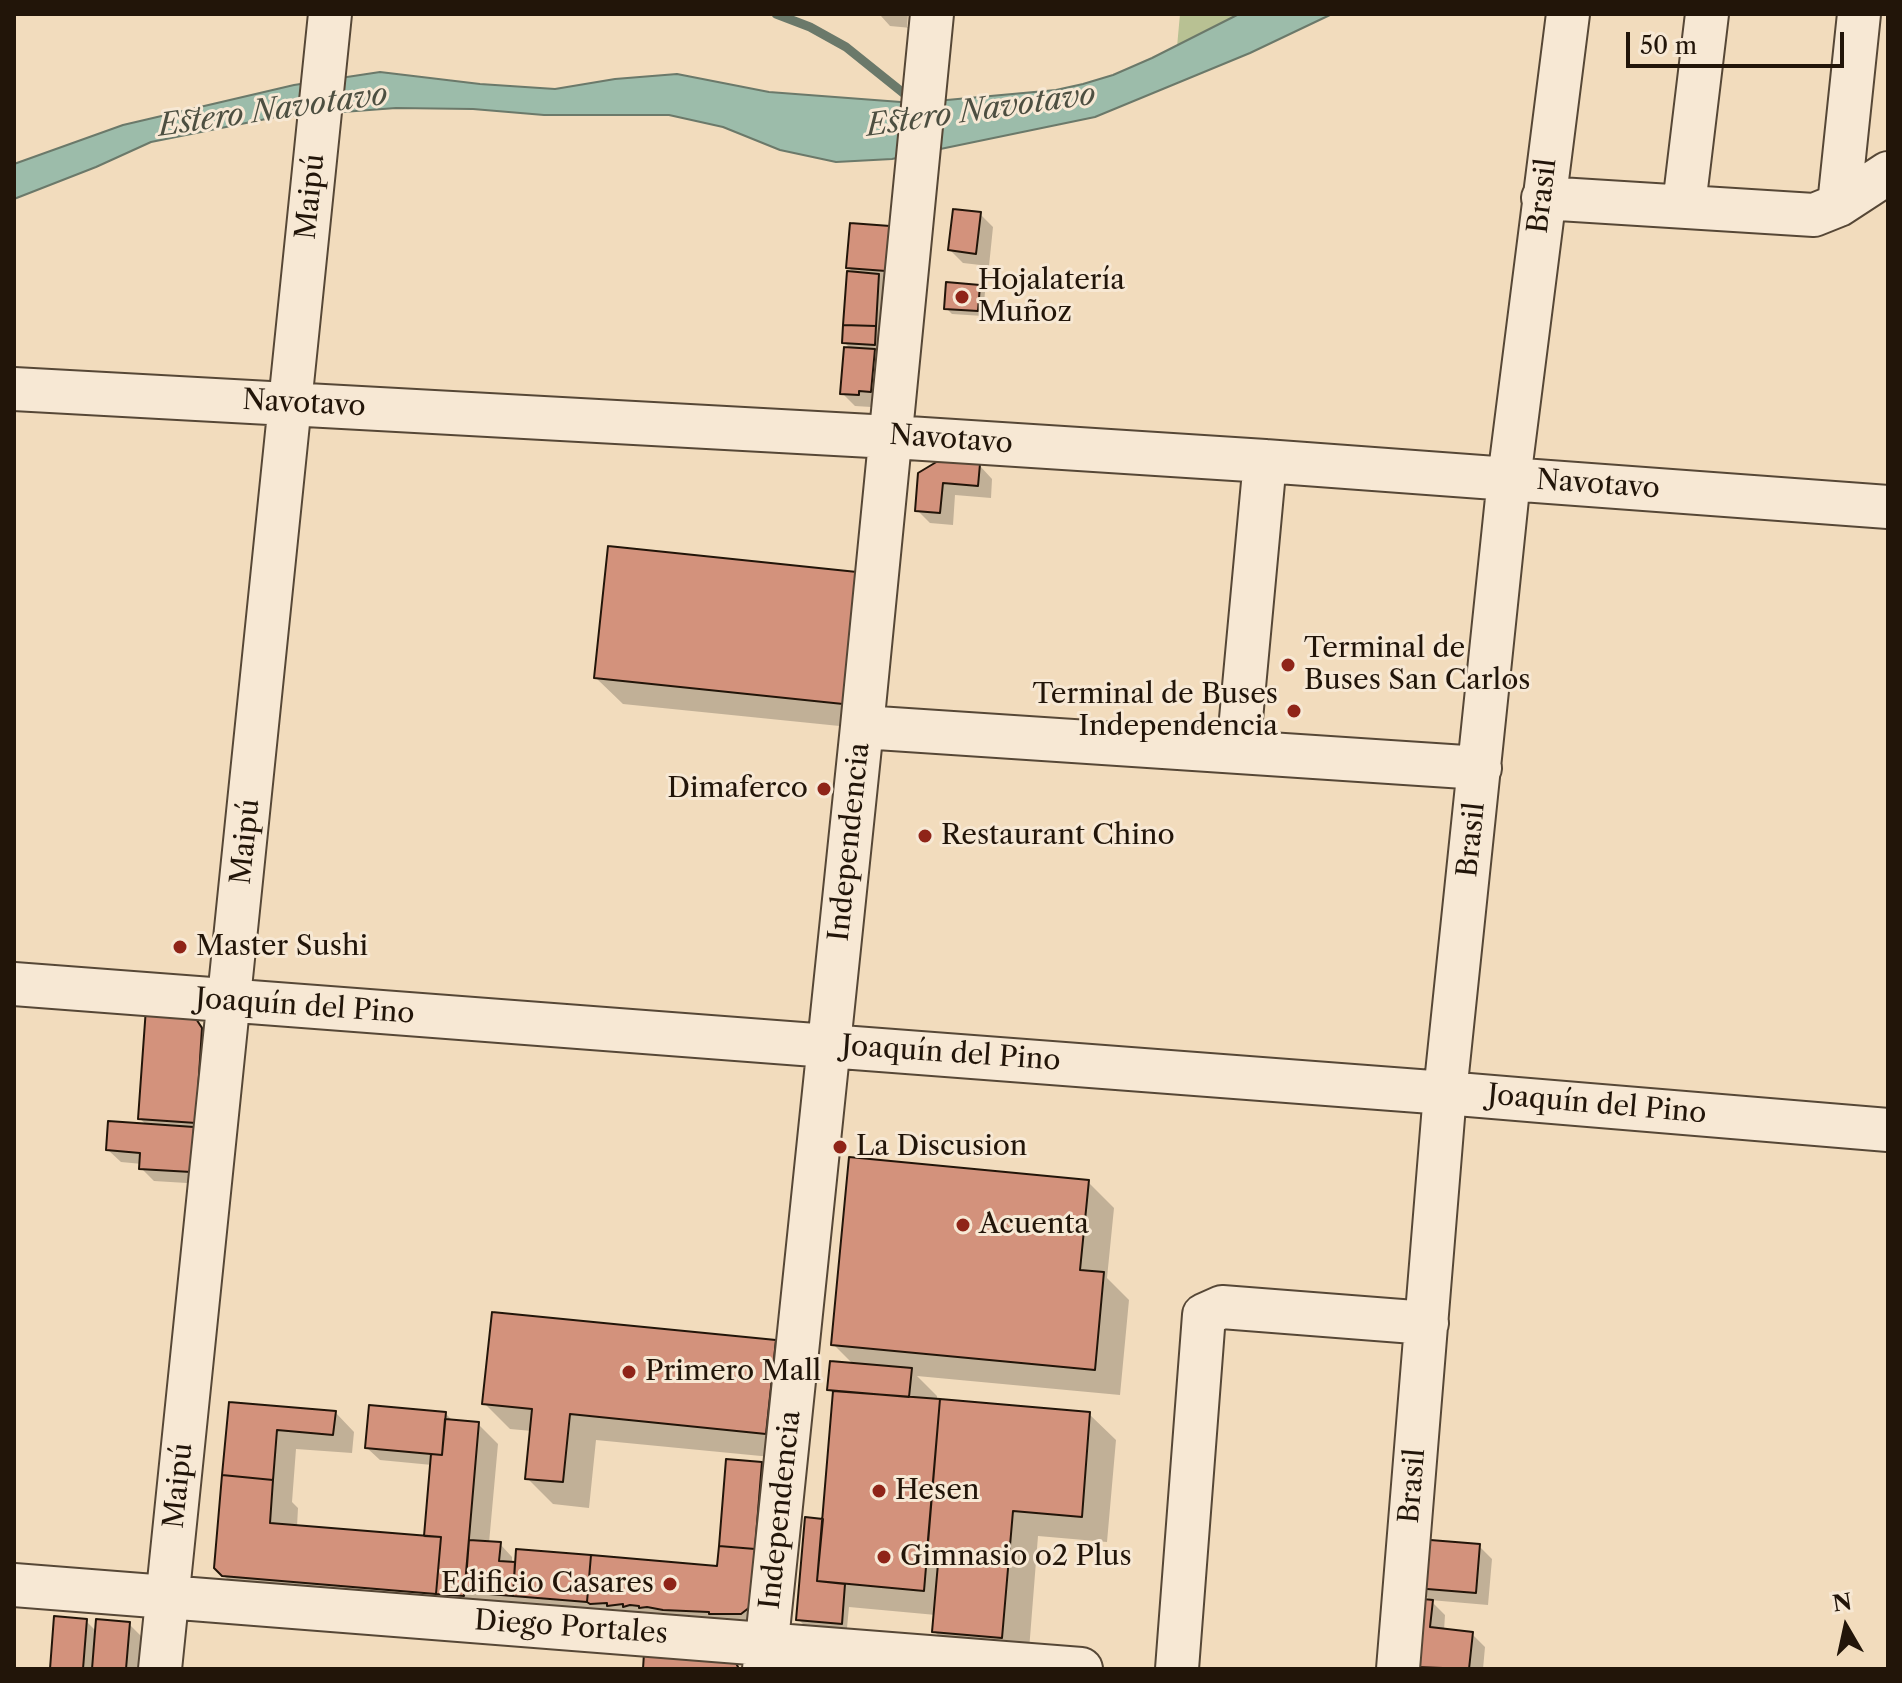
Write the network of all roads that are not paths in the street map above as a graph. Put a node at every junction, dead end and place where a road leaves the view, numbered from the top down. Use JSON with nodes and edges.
{"nodes":[{"id":1,"x":330,"y":14,"type":"edge"},
{"id":2,"x":932,"y":14,"type":"edge"},
{"id":3,"x":1568,"y":14,"type":"edge"},
{"id":4,"x":1707,"y":14,"type":"edge"},
{"id":5,"x":1859,"y":14,"type":"edge"},
{"id":6,"x":1888,"y":173,"type":"edge"},
{"id":7,"x":1543,"y":198,"type":"junction"},
{"id":8,"x":1684,"y":205,"type":"junction"},
{"id":9,"x":1839,"y":205,"type":"junction"},
{"id":10,"x":14,"y":389,"type":"edge"},
{"id":11,"x":291,"y":403,"type":"junction"},
{"id":12,"x":891,"y":437,"type":"junction"},
{"id":13,"x":1265,"y":461,"type":"junction"},
{"id":14,"x":1509,"y":479,"type":"junction"},
{"id":15,"x":1888,"y":507,"type":"edge"},
{"id":16,"x":862,"y":727,"type":"junction"},
{"id":17,"x":1238,"y":751,"type":"junction"},
{"id":18,"x":1480,"y":768,"type":"junction"},
{"id":19,"x":14,"y":984,"type":"edge"},
{"id":20,"x":229,"y":1001,"type":"junction"},
{"id":21,"x":829,"y":1045,"type":"junction"},
{"id":22,"x":1445,"y":1093,"type":"junction"},
{"id":23,"x":1888,"y":1130,"type":"edge"},
{"id":24,"x":1427,"y":1323,"type":"junction"},
{"id":25,"x":14,"y":1585,"type":"edge"},
{"id":26,"x":167,"y":1598,"type":"junction"},
{"id":27,"x":766,"y":1656,"type":"edge"},
{"id":28,"x":160,"y":1669,"type":"edge"},
{"id":29,"x":1081,"y":1669,"type":"edge"},
{"id":30,"x":1177,"y":1669,"type":"edge"},
{"id":31,"x":1398,"y":1669,"type":"edge"}],
"edges":[{"from":1,"to":11,"type":"street","name":"Maipú"},
{"from":2,"to":12,"type":"street","name":"Independencia"},
{"from":3,"to":7,"type":"street","name":"Brasil"},
{"from":4,"to":8,"type":"street"},
{"from":5,"to":9,"type":"street"},
{"from":6,"to":9,"type":"street"},
{"from":7,"to":8,"type":"street"},
{"from":7,"to":14,"type":"street","name":"Brasil"},
{"from":8,"to":9,"type":"street"},
{"from":10,"to":11,"type":"street","name":"Navotavo"},
{"from":11,"to":12,"type":"street","name":"Navotavo"},
{"from":11,"to":20,"type":"street","name":"Maipú"},
{"from":12,"to":13,"type":"street","name":"Navotavo"},
{"from":12,"to":16,"type":"street","name":"Independencia"},
{"from":13,"to":14,"type":"street","name":"Navotavo"},
{"from":13,"to":17,"type":"street"},
{"from":14,"to":15,"type":"street","name":"Navotavo"},
{"from":14,"to":18,"type":"street","name":"Brasil"},
{"from":16,"to":17,"type":"street"},
{"from":16,"to":21,"type":"street","name":"Independencia"},
{"from":17,"to":18,"type":"street"},
{"from":18,"to":22,"type":"street","name":"Brasil"},
{"from":19,"to":20,"type":"street","name":"Joaquín del Pino"},
{"from":20,"to":21,"type":"street","name":"Joaquín del Pino"},
{"from":20,"to":26,"type":"street","name":"Maipú"},
{"from":21,"to":22,"type":"street","name":"Joaquín del Pino"},
{"from":21,"to":27,"type":"street","name":"Independencia"},
{"from":22,"to":23,"type":"street","name":"Joaquín del Pino"},
{"from":22,"to":24,"type":"street","name":"Brasil"},
{"from":24,"to":30,"type":"street"},
{"from":24,"to":31,"type":"street","name":"Brasil"},
{"from":25,"to":26,"type":"street","name":"Diego Portales"},
{"from":26,"to":27,"type":"street","name":"Diego Portales"},
{"from":26,"to":28,"type":"street","name":"Maipú"},
{"from":27,"to":29,"type":"street","name":"Diego Portales"}]}
